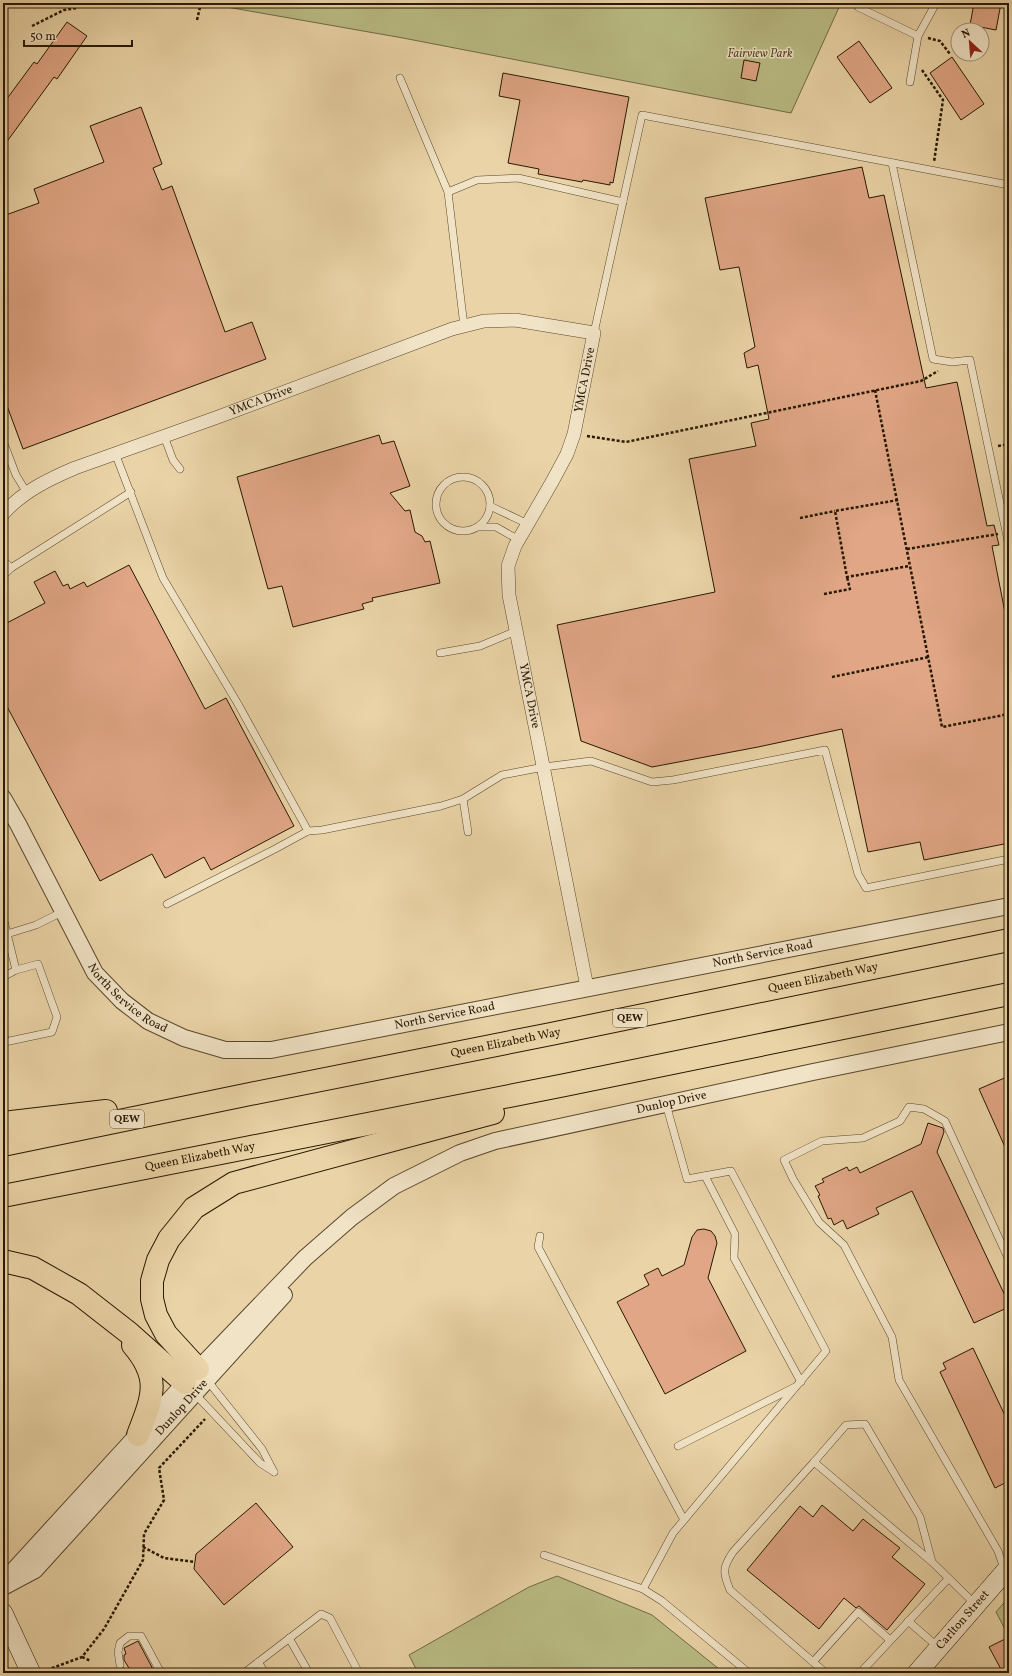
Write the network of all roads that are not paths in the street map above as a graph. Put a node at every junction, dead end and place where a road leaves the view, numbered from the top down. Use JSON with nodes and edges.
{"nodes":[{"id":1,"x":936,"y":3,"type":"edge"},
{"id":2,"x":858,"y":6,"type":"dead end"},
{"id":3,"x":918,"y":36,"type":"junction"},
{"id":4,"x":400,"y":78,"type":"dead end"},
{"id":5,"x":910,"y":82,"type":"dead end"},
{"id":6,"x":892,"y":163,"type":"junction"},
{"id":7,"x":1009,"y":184,"type":"edge"},
{"id":8,"x":448,"y":192,"type":"junction"},
{"id":9,"x":623,"y":202,"type":"junction"},
{"id":10,"x":464,"y":326,"type":"junction"},
{"id":11,"x":594,"y":332,"type":"junction"},
{"id":12,"x":164,"y":436,"type":"junction"},
{"id":13,"x":3,"y":441,"type":"edge"},
{"id":14,"x":115,"y":453,"type":"junction"},
{"id":15,"x":180,"y":469,"type":"dead end"},
{"id":16,"x":131,"y":492,"type":"junction"},
{"id":17,"x":27,"y":493,"type":"junction"},
{"id":18,"x":490,"y":506,"type":"junction"},
{"id":19,"x":3,"y":514,"type":"edge"},
{"id":20,"x":528,"y":524,"type":"junction"},
{"id":21,"x":478,"y":527,"type":"junction"},
{"id":22,"x":519,"y":540,"type":"junction"},
{"id":23,"x":1009,"y":546,"type":"edge"},
{"id":24,"x":3,"y":560,"type":"edge"},
{"id":25,"x":11,"y":568,"type":"junction"},
{"id":26,"x":3,"y":576,"type":"edge"},
{"id":27,"x":516,"y":631,"type":"junction"},
{"id":28,"x":440,"y":653,"type":"dead end"},
{"id":29,"x":544,"y":767,"type":"junction"},
{"id":30,"x":3,"y":798,"type":"edge"},
{"id":31,"x":462,"y":799,"type":"junction"},
{"id":32,"x":308,"y":831,"type":"junction"},
{"id":33,"x":468,"y":832,"type":"dead end"},
{"id":34,"x":1009,"y":859,"type":"edge"},
{"id":35,"x":167,"y":904,"type":"dead end"},
{"id":36,"x":1009,"y":906,"type":"edge"},
{"id":37,"x":62,"y":912,"type":"junction"},
{"id":38,"x":3,"y":917,"type":"edge"},
{"id":39,"x":7,"y":934,"type":"junction"},
{"id":40,"x":1009,"y":940,"type":"edge"},
{"id":41,"x":16,"y":970,"type":"junction"},
{"id":42,"x":3,"y":977,"type":"edge"},
{"id":43,"x":587,"y":987,"type":"junction"},
{"id":44,"x":1009,"y":994,"type":"edge"},
{"id":45,"x":3,"y":1027,"type":"edge"},
{"id":46,"x":1009,"y":1032,"type":"edge"},
{"id":47,"x":4,"y":1043,"type":"edge"},
{"id":48,"x":696,"y":1059,"type":"junction"},
{"id":49,"x":250,"y":1094,"type":"junction"},
{"id":50,"x":666,"y":1104,"type":"junction"},
{"id":51,"x":3,"y":1123,"type":"edge"},
{"id":52,"x":3,"y":1145,"type":"edge"},
{"id":53,"x":704,"y":1176,"type":"junction"},
{"id":54,"x":3,"y":1196,"type":"edge"},
{"id":55,"x":540,"y":1236,"type":"dead end"},
{"id":56,"x":1009,"y":1260,"type":"edge"},
{"id":57,"x":3,"y":1261,"type":"edge"},
{"id":58,"x":112,"y":1320,"type":"junction"},
{"id":59,"x":196,"y":1381,"type":"junction"},
{"id":60,"x":800,"y":1383,"type":"junction"},
{"id":61,"x":138,"y":1435,"type":"junction"},
{"id":62,"x":678,"y":1446,"type":"dead end"},
{"id":63,"x":814,"y":1462,"type":"junction"},
{"id":64,"x":684,"y":1520,"type":"junction"},
{"id":65,"x":544,"y":1555,"type":"dead end"},
{"id":66,"x":932,"y":1562,"type":"junction"},
{"id":67,"x":1007,"y":1569,"type":"edge"},
{"id":68,"x":948,"y":1578,"type":"junction"},
{"id":69,"x":3,"y":1582,"type":"edge"},
{"id":70,"x":3,"y":1587,"type":"edge"},
{"id":71,"x":643,"y":1589,"type":"junction"},
{"id":72,"x":976,"y":1605,"type":"junction"},
{"id":73,"x":3,"y":1613,"type":"edge"},
{"id":74,"x":908,"y":1621,"type":"junction"},
{"id":75,"x":289,"y":1638,"type":"junction"},
{"id":76,"x":890,"y":1640,"type":"junction"},
{"id":77,"x":939,"y":1648,"type":"junction"},
{"id":78,"x":258,"y":1662,"type":"junction"},
{"id":79,"x":813,"y":1662,"type":"junction"},
{"id":80,"x":120,"y":1665,"type":"dead end"},
{"id":81,"x":39,"y":1672,"type":"edge"},
{"id":82,"x":161,"y":1673,"type":"edge"},
{"id":83,"x":244,"y":1673,"type":"edge"},
{"id":84,"x":265,"y":1673,"type":"edge"},
{"id":85,"x":309,"y":1673,"type":"edge"},
{"id":86,"x":359,"y":1673,"type":"edge"},
{"id":87,"x":749,"y":1673,"type":"edge"},
{"id":88,"x":826,"y":1673,"type":"edge"},
{"id":89,"x":860,"y":1673,"type":"edge"},
{"id":90,"x":917,"y":1673,"type":"edge"}],
"edges":[{"from":1,"to":3,"type":"lane"},
{"from":2,"to":3,"type":"lane"},
{"from":3,"to":5,"type":"lane"},
{"from":4,"to":8,"type":"lane"},
{"from":6,"to":7,"type":"lane"},
{"from":6,"to":9,"type":"lane"},
{"from":6,"to":23,"type":"lane"},
{"from":8,"to":9,"type":"lane"},
{"from":8,"to":10,"type":"lane"},
{"from":9,"to":11,"type":"lane"},
{"from":10,"to":11,"type":"street","name":"YMCA Drive"},
{"from":10,"to":12,"type":"street","name":"YMCA Drive"},
{"from":11,"to":20,"type":"street","name":"YMCA Drive"},
{"from":12,"to":14,"type":"street","name":"YMCA Drive"},
{"from":12,"to":15,"type":"lane"},
{"from":13,"to":17,"type":"lane"},
{"from":14,"to":16,"type":"lane"},
{"from":14,"to":17,"type":"street","name":"YMCA Drive"},
{"from":16,"to":25,"type":"lane"},
{"from":16,"to":32,"type":"lane"},
{"from":17,"to":19,"type":"street","name":"YMCA Drive"},
{"from":18,"to":20,"type":"lane"},
{"from":18,"to":21,"type":"lane"},
{"from":18,"to":21,"type":"lane"},
{"from":20,"to":22,"type":"street","name":"YMCA Drive"},
{"from":21,"to":22,"type":"lane"},
{"from":22,"to":27,"type":"street","name":"YMCA Drive"},
{"from":24,"to":25,"type":"lane"},
{"from":25,"to":26,"type":"lane"},
{"from":27,"to":28,"type":"lane"},
{"from":27,"to":29,"type":"street","name":"YMCA Drive"},
{"from":29,"to":31,"type":"lane"},
{"from":29,"to":34,"type":"lane"},
{"from":29,"to":43,"type":"street","name":"YMCA Drive"},
{"from":30,"to":37,"type":"street","name":"North Service Road"},
{"from":31,"to":32,"type":"lane"},
{"from":31,"to":33,"type":"lane"},
{"from":32,"to":35,"type":"lane"},
{"from":36,"to":43,"type":"street","name":"North Service Road"},
{"from":37,"to":39,"type":"lane"},
{"from":37,"to":43,"type":"street","name":"North Service Road"},
{"from":38,"to":39,"type":"lane"},
{"from":39,"to":41,"type":"lane"},
{"from":40,"to":49,"type":"highway","name":"Queen Elizabeth Way","number":"QEW"},
{"from":41,"to":42,"type":"lane"},
{"from":41,"to":47,"type":"lane"},
{"from":44,"to":48,"type":"highway","name":"Queen Elizabeth Way"},
{"from":45,"to":47,"type":"lane"},
{"from":46,"to":50,"type":"street","name":"Dunlop Drive"},
{"from":48,"to":54,"type":"highway","name":"Queen Elizabeth Way"},
{"from":48,"to":59,"type":"highway"},
{"from":49,"to":51,"type":"highway"},
{"from":49,"to":52,"type":"highway","name":"Queen Elizabeth Way","number":"QEW"},
{"from":50,"to":53,"type":"lane"},
{"from":50,"to":59,"type":"street","name":"Dunlop Drive"},
{"from":53,"to":60,"type":"lane"},
{"from":53,"to":60,"type":"lane"},
{"from":55,"to":64,"type":"lane"},
{"from":56,"to":67,"type":"lane"},
{"from":57,"to":58,"type":"highway"},
{"from":58,"to":59,"type":"highway"},
{"from":58,"to":61,"type":"highway"},
{"from":59,"to":59,"type":"lane"},
{"from":59,"to":61,"type":"street","name":"Dunlop Drive"},
{"from":59,"to":70,"type":"street","name":"Dunlop Drive"},
{"from":60,"to":62,"type":"lane"},
{"from":60,"to":64,"type":"lane"},
{"from":61,"to":69,"type":"street","name":"Dunlop Drive"},
{"from":63,"to":66,"type":"lane"},
{"from":63,"to":66,"type":"lane"},
{"from":63,"to":79,"type":"lane"},
{"from":64,"to":71,"type":"lane"},
{"from":65,"to":71,"type":"lane"},
{"from":66,"to":68,"type":"lane"},
{"from":67,"to":72,"type":"main road","name":"Carlton Street"},
{"from":68,"to":72,"type":"lane"},
{"from":68,"to":74,"type":"lane"},
{"from":71,"to":87,"type":"lane"},
{"from":72,"to":77,"type":"main road","name":"Carlton Street"},
{"from":73,"to":81,"type":"main road"},
{"from":74,"to":76,"type":"lane"},
{"from":74,"to":77,"type":"lane"},
{"from":75,"to":78,"type":"lane"},
{"from":75,"to":85,"type":"lane"},
{"from":75,"to":86,"type":"lane"},
{"from":76,"to":79,"type":"lane"},
{"from":76,"to":89,"type":"lane"},
{"from":77,"to":90,"type":"main road","name":"Carlton Street"},
{"from":78,"to":83,"type":"lane"},
{"from":78,"to":84,"type":"lane"},
{"from":79,"to":88,"type":"lane"},
{"from":80,"to":82,"type":"lane"}]}
